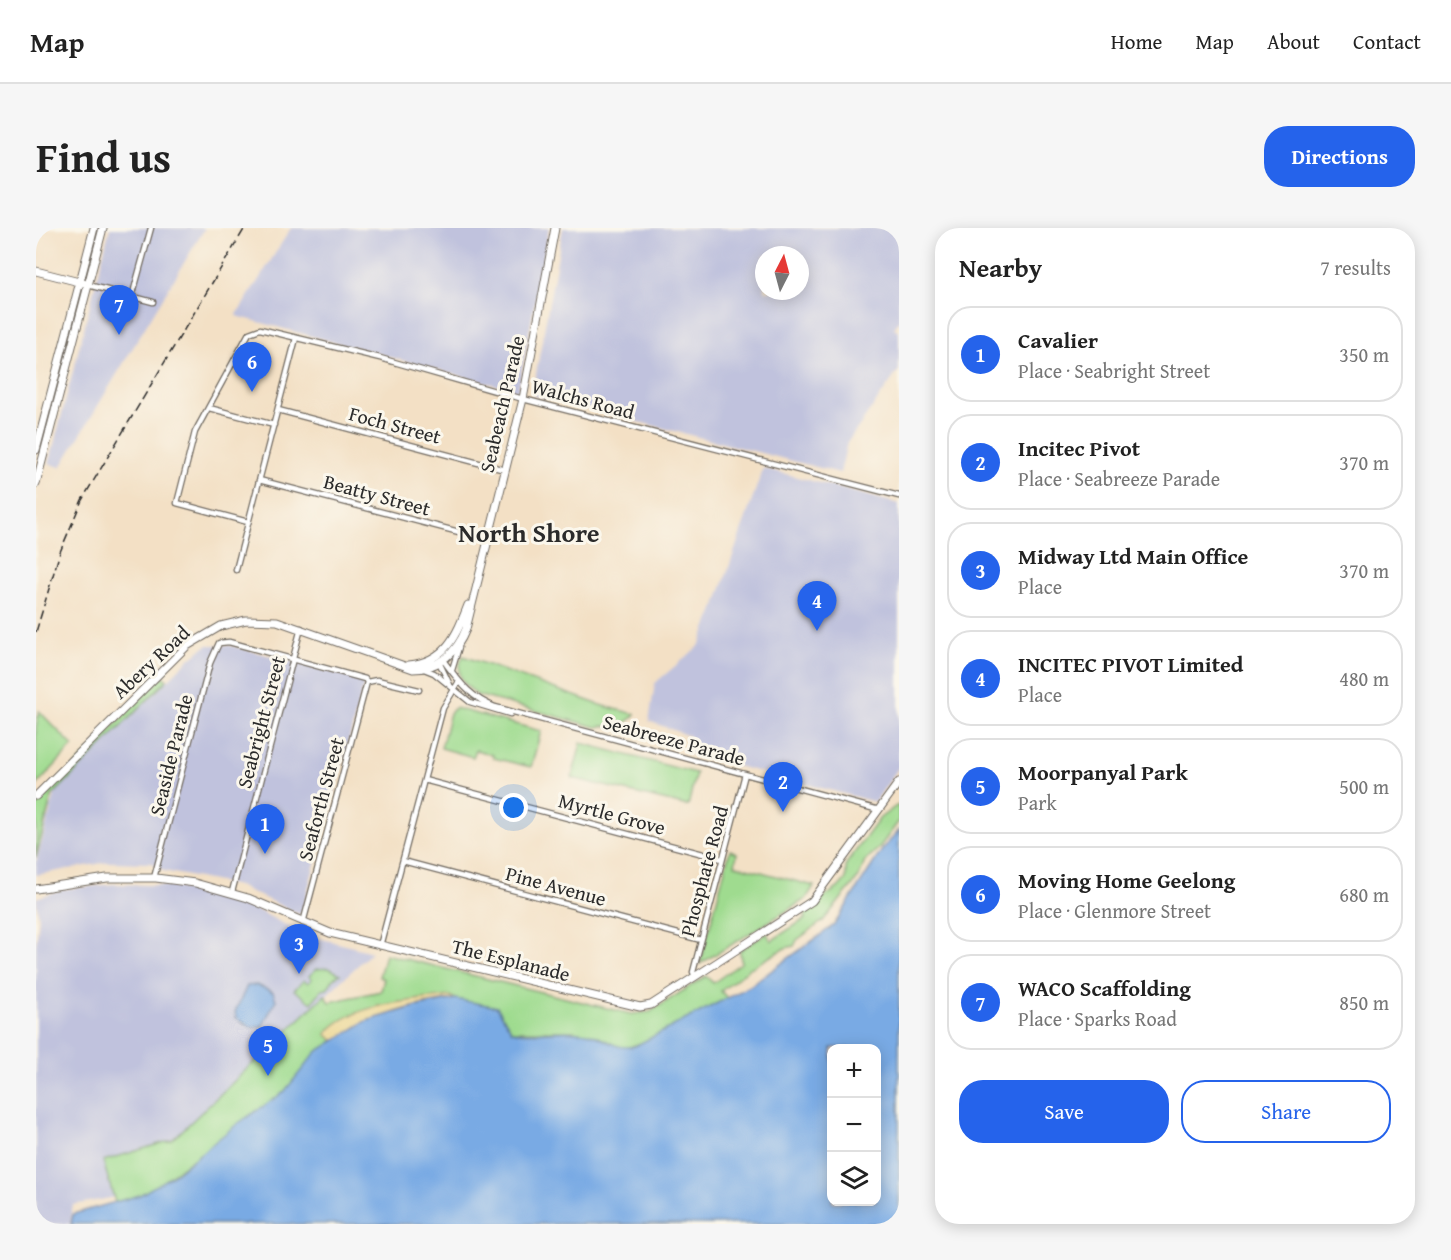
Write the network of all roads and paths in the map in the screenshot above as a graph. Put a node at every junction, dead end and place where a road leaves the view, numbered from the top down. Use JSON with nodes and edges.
{"nodes":[{"id":1,"x":94,"y":228,"type":"edge"},
{"id":2,"x":103,"y":228,"type":"edge"},
{"id":3,"x":151,"y":228,"type":"edge"},
{"id":4,"x":555,"y":228,"type":"edge"},
{"id":5,"x":36,"y":271,"type":"edge"},
{"id":6,"x":84,"y":284,"type":"junction"},
{"id":7,"x":132,"y":297,"type":"junction"},
{"id":8,"x":153,"y":302,"type":"dead end"},
{"id":9,"x":296,"y":338,"type":"junction"},
{"id":10,"x":523,"y":399,"type":"junction"},
{"id":11,"x":208,"y":408,"type":"junction"},
{"id":12,"x":278,"y":410,"type":"junction"},
{"id":13,"x":39,"y":425,"type":"edge"},
{"id":14,"x":274,"y":425,"type":"junction"},
{"id":15,"x":36,"y":450,"type":"edge"},
{"id":16,"x":505,"y":470,"type":"junction"},
{"id":17,"x":260,"y":480,"type":"junction"},
{"id":18,"x":36,"y":484,"type":"edge"},
{"id":19,"x":899,"y":496,"type":"edge"},
{"id":20,"x":248,"y":522,"type":"junction"},
{"id":21,"x":486,"y":539,"type":"junction"},
{"id":22,"x":236,"y":570,"type":"dead end"},
{"id":23,"x":475,"y":586,"type":"junction"},
{"id":24,"x":301,"y":628,"type":"junction"},
{"id":25,"x":462,"y":639,"type":"junction"},
{"id":26,"x":440,"y":659,"type":"junction"},
{"id":27,"x":293,"y":660,"type":"junction"},
{"id":28,"x":394,"y":664,"type":"junction"},
{"id":29,"x":421,"y":668,"type":"junction"},
{"id":30,"x":453,"y":676,"type":"junction"},
{"id":31,"x":367,"y":682,"type":"junction"},
{"id":32,"x":458,"y":683,"type":"junction"},
{"id":33,"x":454,"y":689,"type":"junction"},
{"id":34,"x":419,"y":690,"type":"dead end"},
{"id":35,"x":532,"y":718,"type":"junction"},
{"id":36,"x":745,"y":774,"type":"junction"},
{"id":37,"x":424,"y":780,"type":"junction"},
{"id":38,"x":899,"y":782,"type":"edge"},
{"id":39,"x":48,"y":786,"type":"junction"},
{"id":40,"x":36,"y":796,"type":"edge"},
{"id":41,"x":36,"y":802,"type":"edge"},
{"id":42,"x":879,"y":810,"type":"junction"},
{"id":43,"x":722,"y":859,"type":"junction"},
{"id":44,"x":403,"y":861,"type":"junction"},
{"id":45,"x":154,"y":878,"type":"junction"},
{"id":46,"x":36,"y":889,"type":"edge"},
{"id":47,"x":232,"y":892,"type":"junction"},
{"id":48,"x":303,"y":924,"type":"junction"},
{"id":49,"x":701,"y":940,"type":"junction"},
{"id":50,"x":380,"y":946,"type":"junction"},
{"id":51,"x":695,"y":976,"type":"junction"}],
"edges":[{"from":1,"to":6,"type":"main road"},
{"from":2,"to":6,"type":"main road"},
{"from":3,"to":7,"type":"street"},
{"from":4,"to":10,"type":"main road","name":"Seabeach Parade"},
{"from":5,"to":6,"type":"main road"},
{"from":6,"to":7,"type":"street"},
{"from":6,"to":13,"type":"main road"},
{"from":6,"to":18,"type":"main road"},
{"from":7,"to":8,"type":"street"},
{"from":9,"to":10,"type":"street","name":"Walchs Road"},
{"from":9,"to":11,"type":"street","name":"Walchs Road"},
{"from":9,"to":12,"type":"street"},
{"from":10,"to":16,"type":"main road","name":"Seabeach Parade"},
{"from":10,"to":19,"type":"street","name":"Walchs Road"},
{"from":11,"to":14,"type":"street"},
{"from":11,"to":20,"type":"street"},
{"from":12,"to":14,"type":"street"},
{"from":12,"to":16,"type":"street","name":"Foch Street"},
{"from":13,"to":15,"type":"main road"},
{"from":14,"to":17,"type":"street"},
{"from":16,"to":21,"type":"main road","name":"Seabeach Parade"},
{"from":17,"to":20,"type":"street"},
{"from":17,"to":21,"type":"street","name":"Beatty Street"},
{"from":20,"to":22,"type":"street"},
{"from":21,"to":23,"type":"main road","name":"Seabeach Parade"},
{"from":23,"to":25,"type":"main road","name":"Seabeach Parade"},
{"from":23,"to":26,"type":"main road","name":"Seabeach Parade"},
{"from":24,"to":27,"type":"street","name":"Seabright Street"},
{"from":24,"to":28,"type":"main road","name":"Abery Road"},
{"from":24,"to":39,"type":"main road","name":"Abery Road"},
{"from":25,"to":26,"type":"main road","name":"Seabeach Parade"},
{"from":25,"to":30,"type":"street"},
{"from":26,"to":28,"type":"main road"},
{"from":26,"to":29,"type":"main road","name":"Abery Road"},
{"from":26,"to":30,"type":"street","name":"Seabreeze Parade"},
{"from":26,"to":33,"type":"street","name":"Seabreeze Parade"},
{"from":27,"to":31,"type":"street"},
{"from":27,"to":45,"type":"street","name":"Seaside Parade"},
{"from":27,"to":47,"type":"street","name":"Seabright Street"},
{"from":28,"to":29,"type":"main road","name":"Abery Road"},
{"from":29,"to":33,"type":"street","name":"Seabreeze Parade"},
{"from":30,"to":32,"type":"street","name":"Seabreeze Parade"},
{"from":31,"to":34,"type":"street"},
{"from":31,"to":48,"type":"street","name":"Seaforth Street"},
{"from":32,"to":33,"type":"street"},
{"from":32,"to":35,"type":"street","name":"Seabreeze Parade"},
{"from":33,"to":35,"type":"street","name":"Seabreeze Parade"},
{"from":33,"to":37,"type":"street"},
{"from":35,"to":36,"type":"street","name":"Seabreeze Parade"},
{"from":36,"to":42,"type":"street","name":"Seabreeze Parade"},
{"from":36,"to":43,"type":"street","name":"Phosphate Road"},
{"from":37,"to":43,"type":"street","name":"Myrtle Grove"},
{"from":37,"to":44,"type":"street"},
{"from":38,"to":42,"type":"main road","name":"The Esplanade"},
{"from":39,"to":40,"type":"main road","name":"Abery Road"},
{"from":39,"to":41,"type":"main road","name":"Abery Road"},
{"from":42,"to":51,"type":"main road","name":"The Esplanade"},
{"from":43,"to":49,"type":"street","name":"Phosphate Road"},
{"from":44,"to":49,"type":"street","name":"Pine Avenue"},
{"from":44,"to":50,"type":"street"},
{"from":45,"to":46,"type":"main road","name":"The Esplanade"},
{"from":45,"to":47,"type":"main road","name":"The Esplanade"},
{"from":47,"to":48,"type":"main road","name":"The Esplanade"},
{"from":48,"to":50,"type":"main road","name":"The Esplanade"},
{"from":49,"to":51,"type":"street","name":"Phosphate Road"},
{"from":50,"to":51,"type":"main road","name":"The Esplanade"}]}
